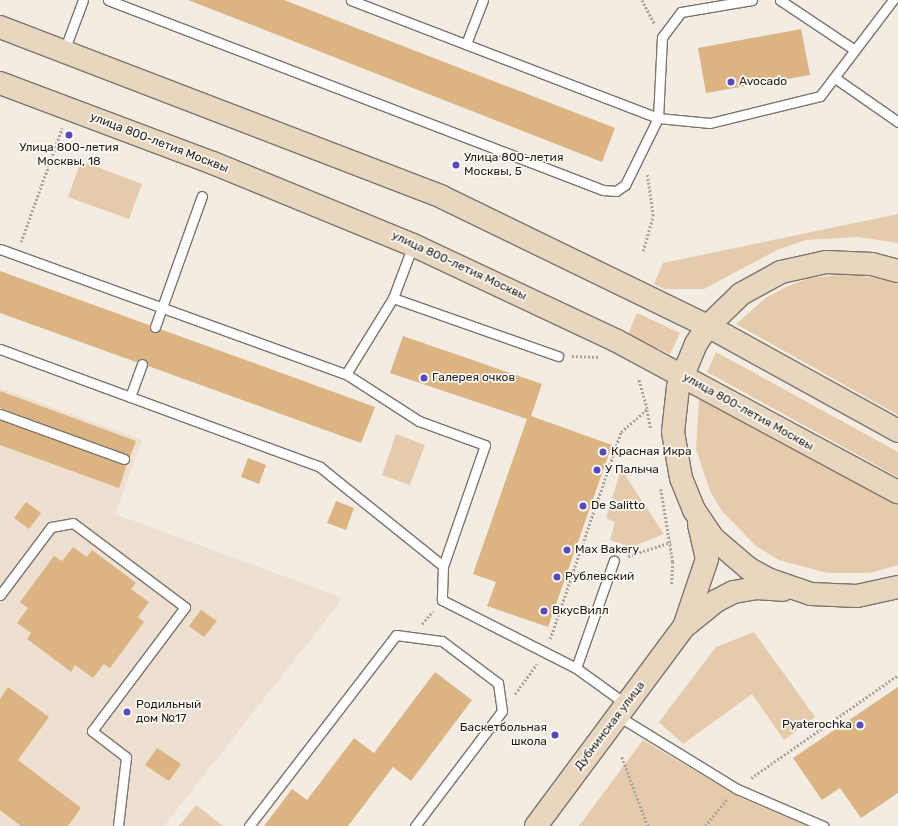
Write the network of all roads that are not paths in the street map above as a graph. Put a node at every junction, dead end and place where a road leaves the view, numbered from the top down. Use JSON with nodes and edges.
{"nodes":[{"id":1,"x":83,"y":0,"type":"edge"},
{"id":2,"x":108,"y":0,"type":"edge"},
{"id":3,"x":351,"y":0,"type":"edge"},
{"id":4,"x":483,"y":0,"type":"edge"},
{"id":5,"x":752,"y":0,"type":"edge"},
{"id":6,"x":780,"y":0,"type":"edge"},
{"id":7,"x":893,"y":0,"type":"edge"},
{"id":8,"x":373,"y":4,"type":"edge"},
{"id":9,"x":0,"y":27,"type":"edge"},
{"id":10,"x":466,"y":44,"type":"junction"},
{"id":11,"x":856,"y":50,"type":"junction"},
{"id":12,"x":64,"y":51,"type":"junction"},
{"id":13,"x":835,"y":78,"type":"junction"},
{"id":14,"x":0,"y":83,"type":"edge"},
{"id":15,"x":658,"y":118,"type":"junction"},
{"id":16,"x":898,"y":122,"type":"edge"},
{"id":17,"x":202,"y":196,"type":"dead end"},
{"id":18,"x":413,"y":245,"type":"junction"},
{"id":19,"x":0,"y":249,"type":"edge"},
{"id":20,"x":898,"y":263,"type":"edge"},
{"id":21,"x":872,"y":264,"type":"junction"},
{"id":22,"x":898,"y":271,"type":"edge"},
{"id":23,"x":393,"y":298,"type":"junction"},
{"id":24,"x":162,"y":307,"type":"junction"},
{"id":25,"x":708,"y":326,"type":"junction"},
{"id":26,"x":155,"y":327,"type":"dead end"},
{"id":27,"x":0,"y":349,"type":"edge"},
{"id":28,"x":558,"y":356,"type":"road end"},
{"id":29,"x":142,"y":364,"type":"dead end"},
{"id":30,"x":346,"y":374,"type":"junction"},
{"id":31,"x":682,"y":376,"type":"junction"},
{"id":32,"x":130,"y":397,"type":"junction"},
{"id":33,"x":0,"y":414,"type":"edge"},
{"id":34,"x":898,"y":431,"type":"edge"},
{"id":35,"x":124,"y":459,"type":"dead end"},
{"id":36,"x":898,"y":492,"type":"edge"},
{"id":37,"x":694,"y":510,"type":"junction"},
{"id":38,"x":614,"y":560,"type":"road end"},
{"id":39,"x":444,"y":566,"type":"junction"},
{"id":40,"x":898,"y":587,"type":"edge"},
{"id":41,"x":798,"y":590,"type":"junction"},
{"id":42,"x":0,"y":595,"type":"edge"},
{"id":43,"x":684,"y":627,"type":"junction"},
{"id":44,"x":576,"y":668,"type":"junction"},
{"id":45,"x":622,"y":710,"type":"junction"},
{"id":46,"x":118,"y":826,"type":"edge"},
{"id":47,"x":249,"y":826,"type":"edge"},
{"id":48,"x":415,"y":826,"type":"edge"},
{"id":49,"x":536,"y":826,"type":"edge"},
{"id":50,"x":822,"y":826,"type":"edge"}],
"edges":[{"from":1,"to":12,"type":"lane"},
{"from":2,"to":15,"type":"lane"},
{"from":3,"to":8,"type":"lane"},
{"from":4,"to":10,"type":"lane"},
{"from":5,"to":15,"type":"lane"},
{"from":6,"to":11,"type":"lane"},
{"from":7,"to":11,"type":"lane"},
{"from":8,"to":10,"type":"lane"},
{"from":9,"to":12,"type":"main road"},
{"from":10,"to":15,"type":"lane"},
{"from":11,"to":13,"type":"lane"},
{"from":12,"to":25,"type":"main road"},
{"from":13,"to":15,"type":"lane"},
{"from":13,"to":16,"type":"lane"},
{"from":14,"to":18,"type":"main road","name":"улица 800-летия Москвы"},
{"from":17,"to":24,"type":"lane"},
{"from":18,"to":23,"type":"lane"},
{"from":18,"to":31,"type":"main road","name":"улица 800-летия Москвы"},
{"from":19,"to":24,"type":"lane"},
{"from":20,"to":21,"type":"main road"},
{"from":21,"to":22,"type":"main road"},
{"from":21,"to":25,"type":"main road"},
{"from":23,"to":28,"type":"lane"},
{"from":23,"to":30,"type":"lane"},
{"from":24,"to":26,"type":"lane"},
{"from":24,"to":30,"type":"lane"},
{"from":25,"to":31,"type":"main road"},
{"from":25,"to":34,"type":"main road"},
{"from":27,"to":32,"type":"lane"},
{"from":29,"to":32,"type":"lane"},
{"from":30,"to":39,"type":"lane"},
{"from":31,"to":36,"type":"main road","name":"улица 800-летия Москвы"},
{"from":31,"to":37,"type":"main road"},
{"from":32,"to":39,"type":"lane"},
{"from":33,"to":35,"type":"lane"},
{"from":37,"to":41,"type":"main road"},
{"from":37,"to":43,"type":"main road","name":"Дубнинская улица"},
{"from":38,"to":44,"type":"lane"},
{"from":39,"to":44,"type":"lane"},
{"from":40,"to":41,"type":"main road"},
{"from":41,"to":43,"type":"main road","name":"Дубнинская улица"},
{"from":42,"to":46,"type":"lane"},
{"from":43,"to":45,"type":"main road","name":"Дубнинская улица"},
{"from":44,"to":45,"type":"lane"},
{"from":45,"to":49,"type":"main road","name":"Дубнинская улица"},
{"from":45,"to":50,"type":"lane"},
{"from":47,"to":48,"type":"lane"}]}
